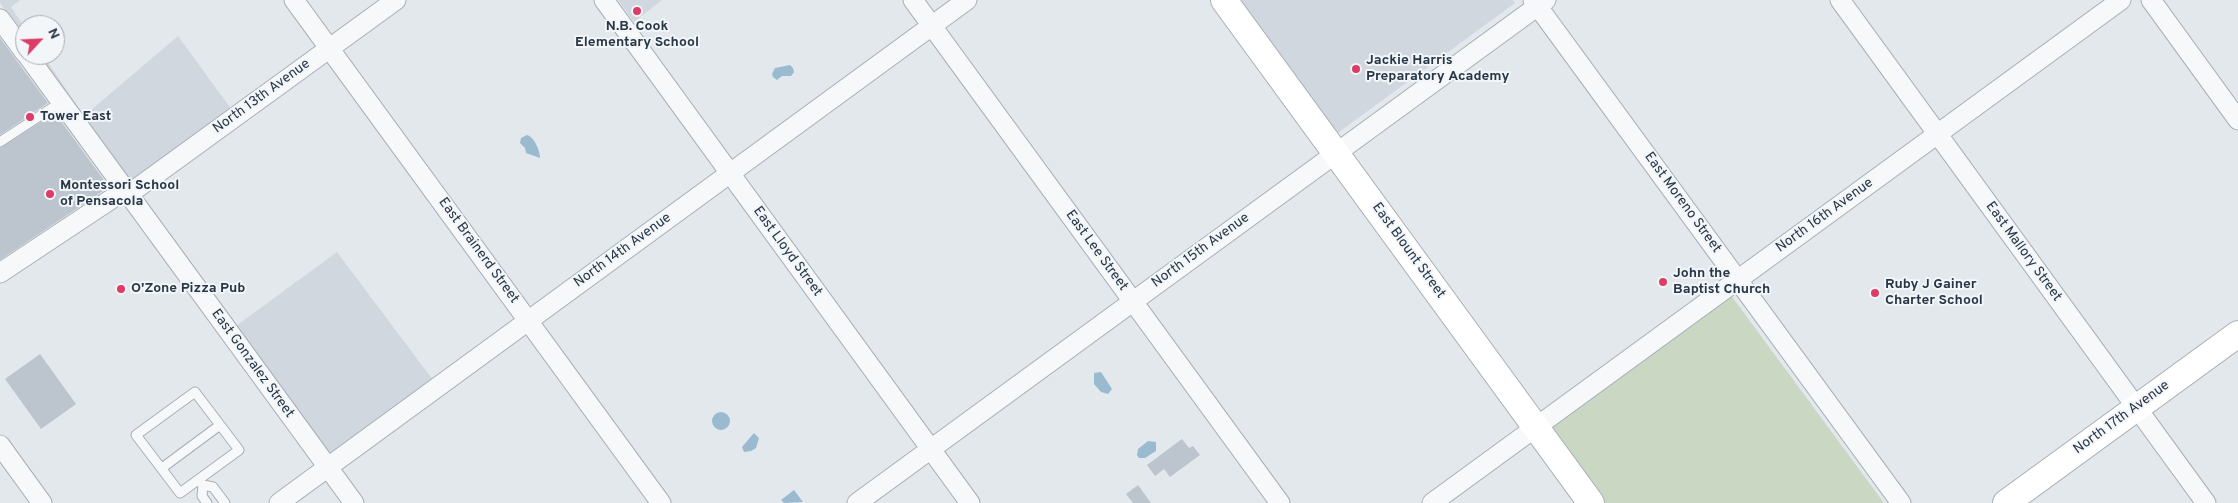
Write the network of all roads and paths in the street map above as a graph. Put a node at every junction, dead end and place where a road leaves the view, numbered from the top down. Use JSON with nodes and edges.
{"nodes":[{"id":1,"x":294,"y":0,"type":"edge"},
{"id":2,"x":396,"y":0,"type":"edge"},
{"id":3,"x":913,"y":0,"type":"edge"},
{"id":4,"x":968,"y":0,"type":"edge"},
{"id":5,"x":1224,"y":0,"type":"edge"},
{"id":6,"x":1840,"y":0,"type":"edge"},
{"id":7,"x":2121,"y":0,"type":"edge"},
{"id":8,"x":2151,"y":0,"type":"edge"},
{"id":9,"x":1539,"y":2,"type":"edge"},
{"id":10,"x":610,"y":3,"type":"edge"},
{"id":11,"x":0,"y":19,"type":"edge"},
{"id":12,"x":932,"y":26,"type":"junction"},
{"id":13,"x":15,"y":39,"type":"edge"},
{"id":14,"x":330,"y":49,"type":"junction"},
{"id":15,"x":34,"y":65,"type":"edge"},
{"id":16,"x":61,"y":102,"type":"junction"},
{"id":17,"x":2238,"y":120,"type":"edge"},
{"id":18,"x":1938,"y":134,"type":"junction"},
{"id":19,"x":0,"y":142,"type":"edge"},
{"id":20,"x":1336,"y":153,"type":"junction"},
{"id":21,"x":730,"y":173,"type":"junction"},
{"id":22,"x":127,"y":192,"type":"junction"},
{"id":23,"x":0,"y":273,"type":"edge"},
{"id":24,"x":1738,"y":280,"type":"junction"},
{"id":25,"x":1133,"y":302,"type":"junction"},
{"id":26,"x":528,"y":321,"type":"junction"},
{"id":27,"x":2238,"y":334,"type":"edge"},
{"id":28,"x":2137,"y":408,"type":"junction"},
{"id":29,"x":220,"y":425,"type":"junction"},
{"id":30,"x":1536,"y":427,"type":"junction"},
{"id":31,"x":0,"y":445,"type":"edge"},
{"id":32,"x":931,"y":449,"type":"junction"},
{"id":33,"x":328,"y":467,"type":"junction"},
{"id":34,"x":162,"y":468,"type":"junction"},
{"id":35,"x":201,"y":482,"type":"junction"},
{"id":36,"x":42,"y":503,"type":"edge"},
{"id":37,"x":207,"y":503,"type":"edge"},
{"id":38,"x":225,"y":503,"type":"edge"},
{"id":39,"x":279,"y":503,"type":"edge"},
{"id":40,"x":354,"y":503,"type":"edge"},
{"id":41,"x":661,"y":503,"type":"edge"},
{"id":42,"x":857,"y":503,"type":"edge"},
{"id":43,"x":970,"y":503,"type":"edge"},
{"id":44,"x":1280,"y":503,"type":"edge"},
{"id":45,"x":1432,"y":503,"type":"edge"},
{"id":46,"x":1592,"y":503,"type":"edge"},
{"id":47,"x":1901,"y":503,"type":"edge"},
{"id":48,"x":2006,"y":503,"type":"edge"},
{"id":49,"x":2206,"y":503,"type":"edge"}],
"edges":[{"from":1,"to":14,"type":"street","name":"East Brainerd Street"},
{"from":2,"to":14,"type":"street","name":"North 13th Avenue"},
{"from":3,"to":12,"type":"street","name":"East Lee Street"},
{"from":4,"to":12,"type":"street","name":"North 14th Avenue"},
{"from":5,"to":20,"type":"street","name":"East Blount Street"},
{"from":6,"to":18,"type":"street","name":"East Mallory Street"},
{"from":7,"to":18,"type":"street","name":"North 16th Avenue"},
{"from":8,"to":17,"type":"street"},
{"from":9,"to":20,"type":"street","name":"North 15th Avenue"},
{"from":9,"to":24,"type":"street","name":"East Moreno Street"},
{"from":10,"to":21,"type":"street","name":"East Lloyd Street"},
{"from":11,"to":13,"type":"street","name":"East Gonzalez Street"},
{"from":12,"to":21,"type":"street","name":"North 14th Avenue"},
{"from":12,"to":25,"type":"street","name":"East Lee Street"},
{"from":14,"to":22,"type":"street","name":"North 13th Avenue"},
{"from":14,"to":26,"type":"street","name":"East Brainerd Street"},
{"from":15,"to":16,"type":"street","name":"East Gonzalez Street"},
{"from":16,"to":19,"type":"lane"},
{"from":16,"to":22,"type":"street","name":"East Gonzalez Street"},
{"from":18,"to":24,"type":"street","name":"North 16th Avenue"},
{"from":18,"to":28,"type":"street","name":"East Mallory Street"},
{"from":20,"to":25,"type":"street","name":"North 15th Avenue"},
{"from":20,"to":30,"type":"street","name":"East Blount Street"},
{"from":21,"to":26,"type":"street","name":"North 14th Avenue"},
{"from":21,"to":32,"type":"street","name":"East Lloyd Street"},
{"from":22,"to":23,"type":"street","name":"North 13th Avenue"},
{"from":22,"to":33,"type":"street","name":"East Gonzalez Street"},
{"from":24,"to":30,"type":"street","name":"North 16th Avenue"},
{"from":24,"to":47,"type":"street","name":"East Moreno Street"},
{"from":25,"to":32,"type":"street","name":"North 15th Avenue"},
{"from":25,"to":44,"type":"street","name":"East Lee Street"},
{"from":26,"to":33,"type":"street","name":"North 14th Avenue"},
{"from":26,"to":41,"type":"street","name":"East Brainerd Street"},
{"from":27,"to":28,"type":"street","name":"North 17th Avenue"},
{"from":28,"to":48,"type":"street","name":"North 17th Avenue"},
{"from":28,"to":49,"type":"street","name":"East Mallory Street"},
{"from":29,"to":34,"type":"lane"},
{"from":29,"to":34,"type":"lane"},
{"from":29,"to":35,"type":"lane"},
{"from":30,"to":45,"type":"street","name":"North 16th Avenue"},
{"from":30,"to":46,"type":"street","name":"East Blount Street"},
{"from":31,"to":36,"type":"street"},
{"from":32,"to":42,"type":"street","name":"North 15th Avenue"},
{"from":32,"to":43,"type":"street","name":"East Lloyd Street"},
{"from":33,"to":39,"type":"street","name":"North 14th Avenue"},
{"from":33,"to":40,"type":"street","name":"East Gonzalez Street"},
{"from":34,"to":35,"type":"lane"},
{"from":35,"to":37,"type":"lane"},
{"from":35,"to":38,"type":"lane"}]}
